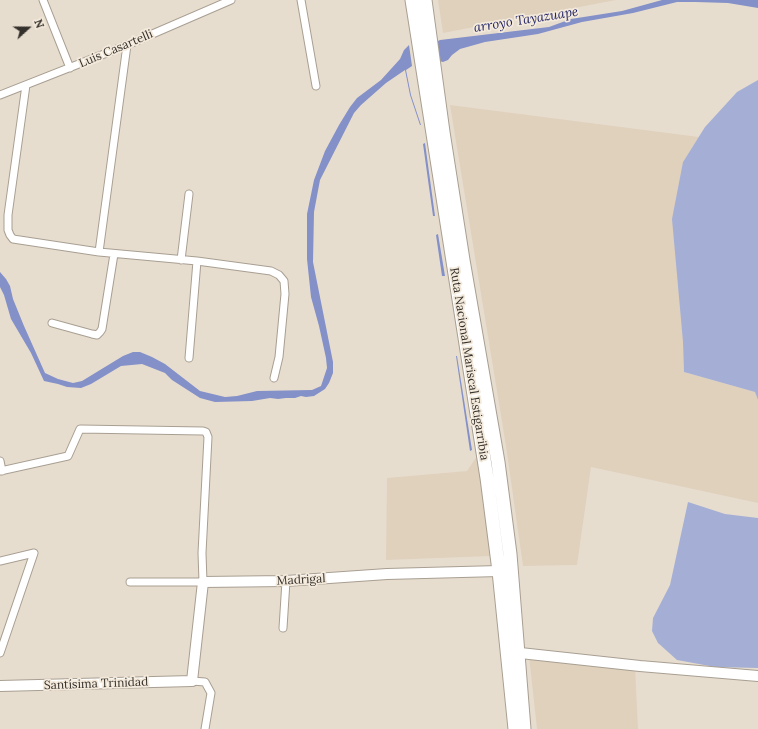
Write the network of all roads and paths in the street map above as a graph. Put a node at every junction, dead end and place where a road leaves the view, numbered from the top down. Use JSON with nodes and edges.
{"nodes":[{"id":1,"x":43,"y":0,"type":"edge"},
{"id":2,"x":231,"y":0,"type":"edge"},
{"id":3,"x":301,"y":0,"type":"edge"},
{"id":4,"x":412,"y":0,"type":"edge"},
{"id":5,"x":425,"y":0,"type":"edge"},
{"id":6,"x":126,"y":45,"type":"junction"},
{"id":7,"x":70,"y":68,"type":"junction"},
{"id":8,"x":26,"y":85,"type":"junction"},
{"id":9,"x":316,"y":86,"type":"dead end"},
{"id":10,"x":0,"y":96,"type":"edge"},
{"id":11,"x":189,"y":194,"type":"dead end"},
{"id":12,"x":99,"y":252,"type":"junction"},
{"id":13,"x":114,"y":254,"type":"junction"},
{"id":14,"x":181,"y":260,"type":"junction"},
{"id":15,"x":197,"y":261,"type":"junction"},
{"id":16,"x":52,"y":323,"type":"dead end"},
{"id":17,"x":188,"y":358,"type":"dead end"},
{"id":18,"x":274,"y":378,"type":"dead end"},
{"id":19,"x":0,"y":461,"type":"edge"},
{"id":20,"x":1,"y":471,"type":"edge"},
{"id":21,"x":0,"y":560,"type":"edge"},
{"id":22,"x":499,"y":571,"type":"junction"},
{"id":23,"x":286,"y":581,"type":"junction"},
{"id":24,"x":130,"y":582,"type":"dead end"},
{"id":25,"x":203,"y":582,"type":"junction"},
{"id":26,"x":282,"y":628,"type":"dead end"},
{"id":27,"x":512,"y":652,"type":"junction"},
{"id":28,"x":0,"y":653,"type":"edge"},
{"id":29,"x":758,"y":676,"type":"edge"},
{"id":30,"x":192,"y":681,"type":"junction"},
{"id":31,"x":0,"y":686,"type":"edge"},
{"id":32,"x":206,"y":729,"type":"edge"},
{"id":33,"x":514,"y":729,"type":"edge"},
{"id":34,"x":524,"y":729,"type":"edge"}],
"edges":[{"from":1,"to":7,"type":"street"},
{"from":2,"to":6,"type":"street","name":"Luis Casartelli"},
{"from":3,"to":9,"type":"street"},
{"from":4,"to":22,"type":"highway","name":"Ruta Nacional Mariscal Estigarribia"},
{"from":5,"to":27,"type":"highway","name":"Ruta Nacional Mariscal Estigarribia"},
{"from":6,"to":7,"type":"street","name":"Luis Casartelli"},
{"from":6,"to":12,"type":"street"},
{"from":7,"to":8,"type":"street","name":"Luis Casartelli"},
{"from":8,"to":10,"type":"street","name":"Luis Casartelli"},
{"from":8,"to":12,"type":"street"},
{"from":11,"to":14,"type":"street"},
{"from":12,"to":13,"type":"street"},
{"from":13,"to":14,"type":"street"},
{"from":13,"to":16,"type":"street"},
{"from":14,"to":15,"type":"street"},
{"from":15,"to":17,"type":"street"},
{"from":15,"to":18,"type":"street"},
{"from":19,"to":20,"type":"street"},
{"from":20,"to":25,"type":"street"},
{"from":21,"to":28,"type":"street"},
{"from":22,"to":23,"type":"street","name":"Madrigal"},
{"from":22,"to":27,"type":"highway","name":"Ruta Nacional Mariscal Estigarribia"},
{"from":23,"to":25,"type":"street","name":"Madrigal"},
{"from":23,"to":26,"type":"street"},
{"from":24,"to":25,"type":"street"},
{"from":25,"to":30,"type":"street"},
{"from":27,"to":29,"type":"street"},
{"from":27,"to":33,"type":"highway","name":"Ruta Nacional Mariscal Estigarribia"},
{"from":27,"to":34,"type":"highway","name":"Ruta Nacional Mariscal Estigarribia"},
{"from":30,"to":31,"type":"street","name":"Santísima Trinidad"},
{"from":30,"to":32,"type":"street"}]}
